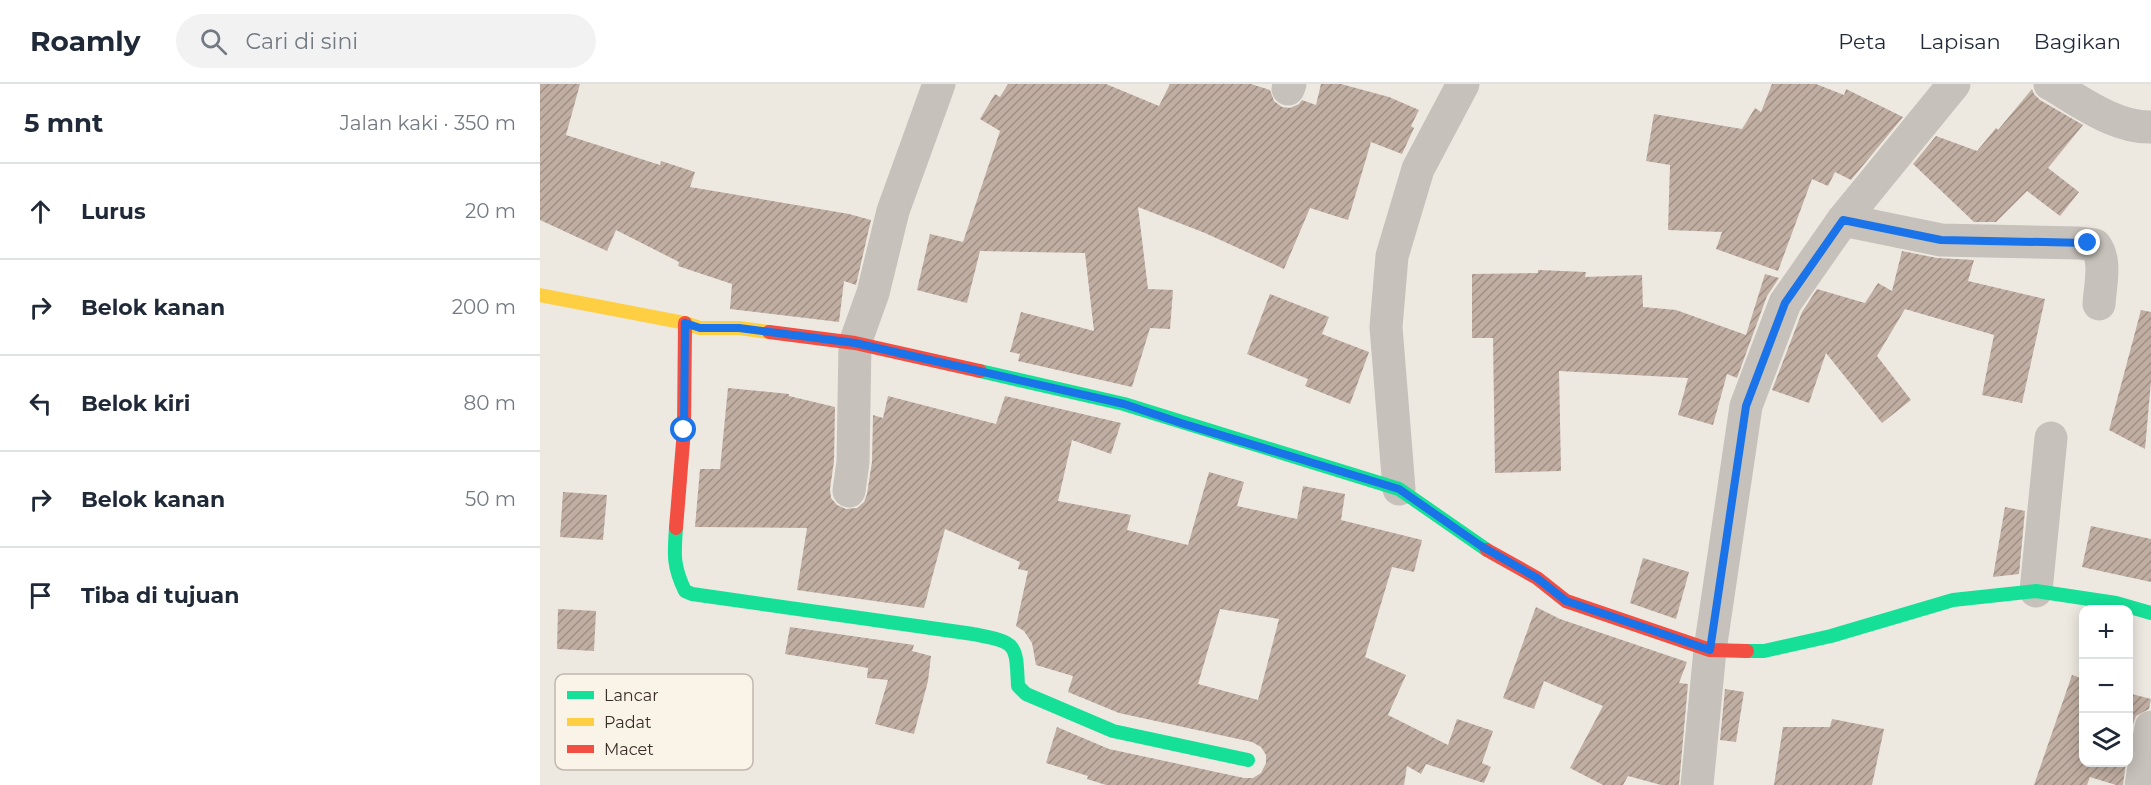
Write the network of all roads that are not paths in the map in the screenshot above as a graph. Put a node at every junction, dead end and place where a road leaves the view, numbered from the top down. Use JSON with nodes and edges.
{"nodes":[{"id":1,"x":939,"y":84,"type":"edge"},
{"id":2,"x":1463,"y":84,"type":"edge"},
{"id":3,"x":1954,"y":84,"type":"edge"},
{"id":4,"x":2050,"y":84,"type":"edge"},
{"id":5,"x":2151,"y":127,"type":"edge"},
{"id":6,"x":1843,"y":220,"type":"junction"},
{"id":7,"x":540,"y":294,"type":"edge"},
{"id":8,"x":2099,"y":304,"type":"dead end"},
{"id":9,"x":685,"y":323,"type":"junction"},
{"id":10,"x":855,"y":343,"type":"junction"},
{"id":11,"x":2051,"y":438,"type":"dead end"},
{"id":12,"x":1399,"y":489,"type":"junction"},
{"id":13,"x":849,"y":491,"type":"dead end"},
{"id":14,"x":2036,"y":591,"type":"junction"},
{"id":15,"x":2151,"y":613,"type":"edge"},
{"id":16,"x":1710,"y":650,"type":"junction"},
{"id":17,"x":2151,"y":727,"type":"edge"},
{"id":18,"x":1248,"y":760,"type":"dead end"},
{"id":19,"x":1697,"y":785,"type":"edge"},
{"id":20,"x":2142,"y":785,"type":"edge"}],
"edges":[{"from":1,"to":10,"type":"street"},
{"from":2,"to":12,"type":"street"},
{"from":3,"to":6,"type":"street"},
{"from":4,"to":5,"type":"street"},
{"from":6,"to":8,"type":"street"},
{"from":6,"to":16,"type":"street"},
{"from":7,"to":9,"type":"street"},
{"from":9,"to":10,"type":"street"},
{"from":9,"to":18,"type":"street"},
{"from":10,"to":12,"type":"street"},
{"from":10,"to":13,"type":"street"},
{"from":11,"to":14,"type":"street"},
{"from":12,"to":16,"type":"street"},
{"from":14,"to":15,"type":"street"},
{"from":14,"to":16,"type":"street"},
{"from":16,"to":19,"type":"street"},
{"from":17,"to":20,"type":"street"}]}
